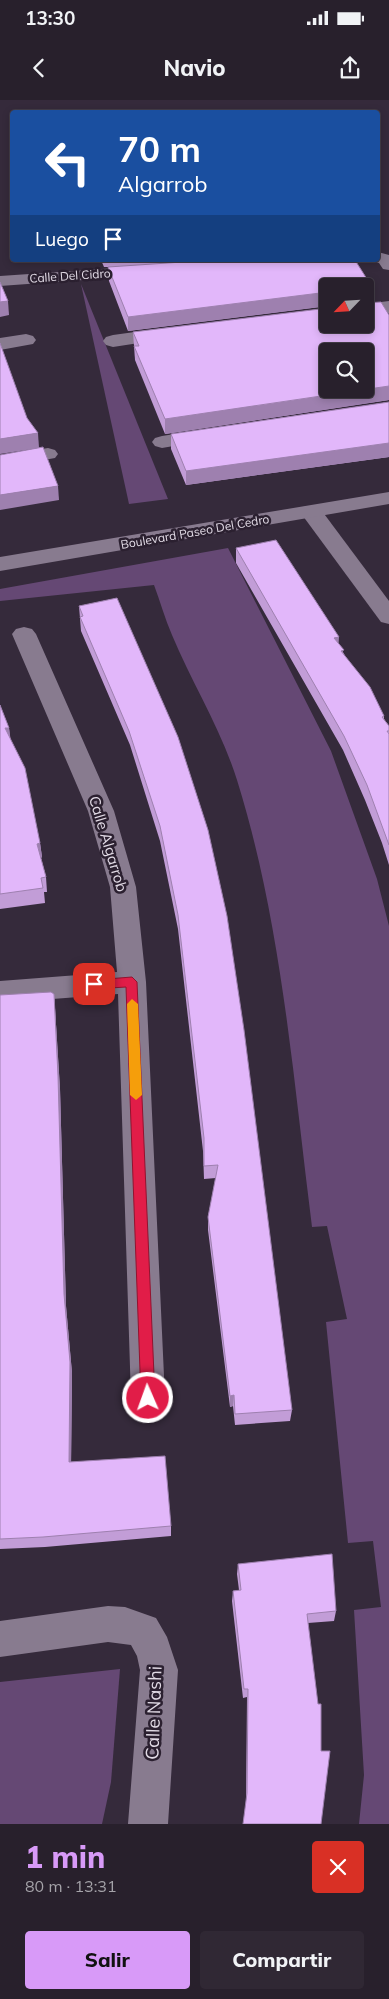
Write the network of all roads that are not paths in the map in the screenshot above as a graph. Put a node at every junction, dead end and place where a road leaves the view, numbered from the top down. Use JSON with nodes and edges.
{"nodes":[{"id":1,"x":165,"y":270,"type":"edge"},
{"id":2,"x":0,"y":281,"type":"edge"},
{"id":3,"x":389,"y":307,"type":"edge"},
{"id":4,"x":374,"y":309,"type":"edge"},
{"id":5,"x":191,"y":331,"type":"edge"},
{"id":6,"x":26,"y":340,"type":"dead end"},
{"id":7,"x":113,"y":340,"type":"dead end"},
{"id":8,"x":0,"y":344,"type":"edge"},
{"id":9,"x":221,"y":433,"type":"edge"},
{"id":10,"x":162,"y":442,"type":"dead end"},
{"id":11,"x":48,"y":454,"type":"edge"},
{"id":12,"x":0,"y":462,"type":"edge"},
{"id":13,"x":389,"y":498,"type":"edge"},
{"id":14,"x":310,"y":512,"type":"junction"},
{"id":15,"x":0,"y":564,"type":"edge"},
{"id":16,"x":387,"y":610,"type":"edge"},
{"id":17,"x":24,"y":634,"type":"dead end"},
{"id":18,"x":132,"y":982,"type":"junction"},
{"id":19,"x":0,"y":992,"type":"edge"},
{"id":20,"x":148,"y":1398,"type":"dead end"},
{"id":21,"x":0,"y":1639,"type":"edge"},
{"id":22,"x":148,"y":1824,"type":"edge"}],
"edges":[{"from":1,"to":2,"type":"street","name":"Calle Del Cidro"},
{"from":3,"to":4,"type":"street"},
{"from":5,"to":7,"type":"street"},
{"from":6,"to":8,"type":"street"},
{"from":9,"to":10,"type":"street"},
{"from":11,"to":12,"type":"street"},
{"from":13,"to":14,"type":"street","name":"Boulevard Paseo Del Cedro"},
{"from":14,"to":15,"type":"street","name":"Boulevard Paseo Del Cedro"},
{"from":14,"to":16,"type":"street"},
{"from":17,"to":18,"type":"street","name":"Calle Algarrob"},
{"from":18,"to":19,"type":"street"},
{"from":18,"to":20,"type":"street","name":"Calle Algarrob"},
{"from":21,"to":22,"type":"street","name":"Calle Nashi"}]}
